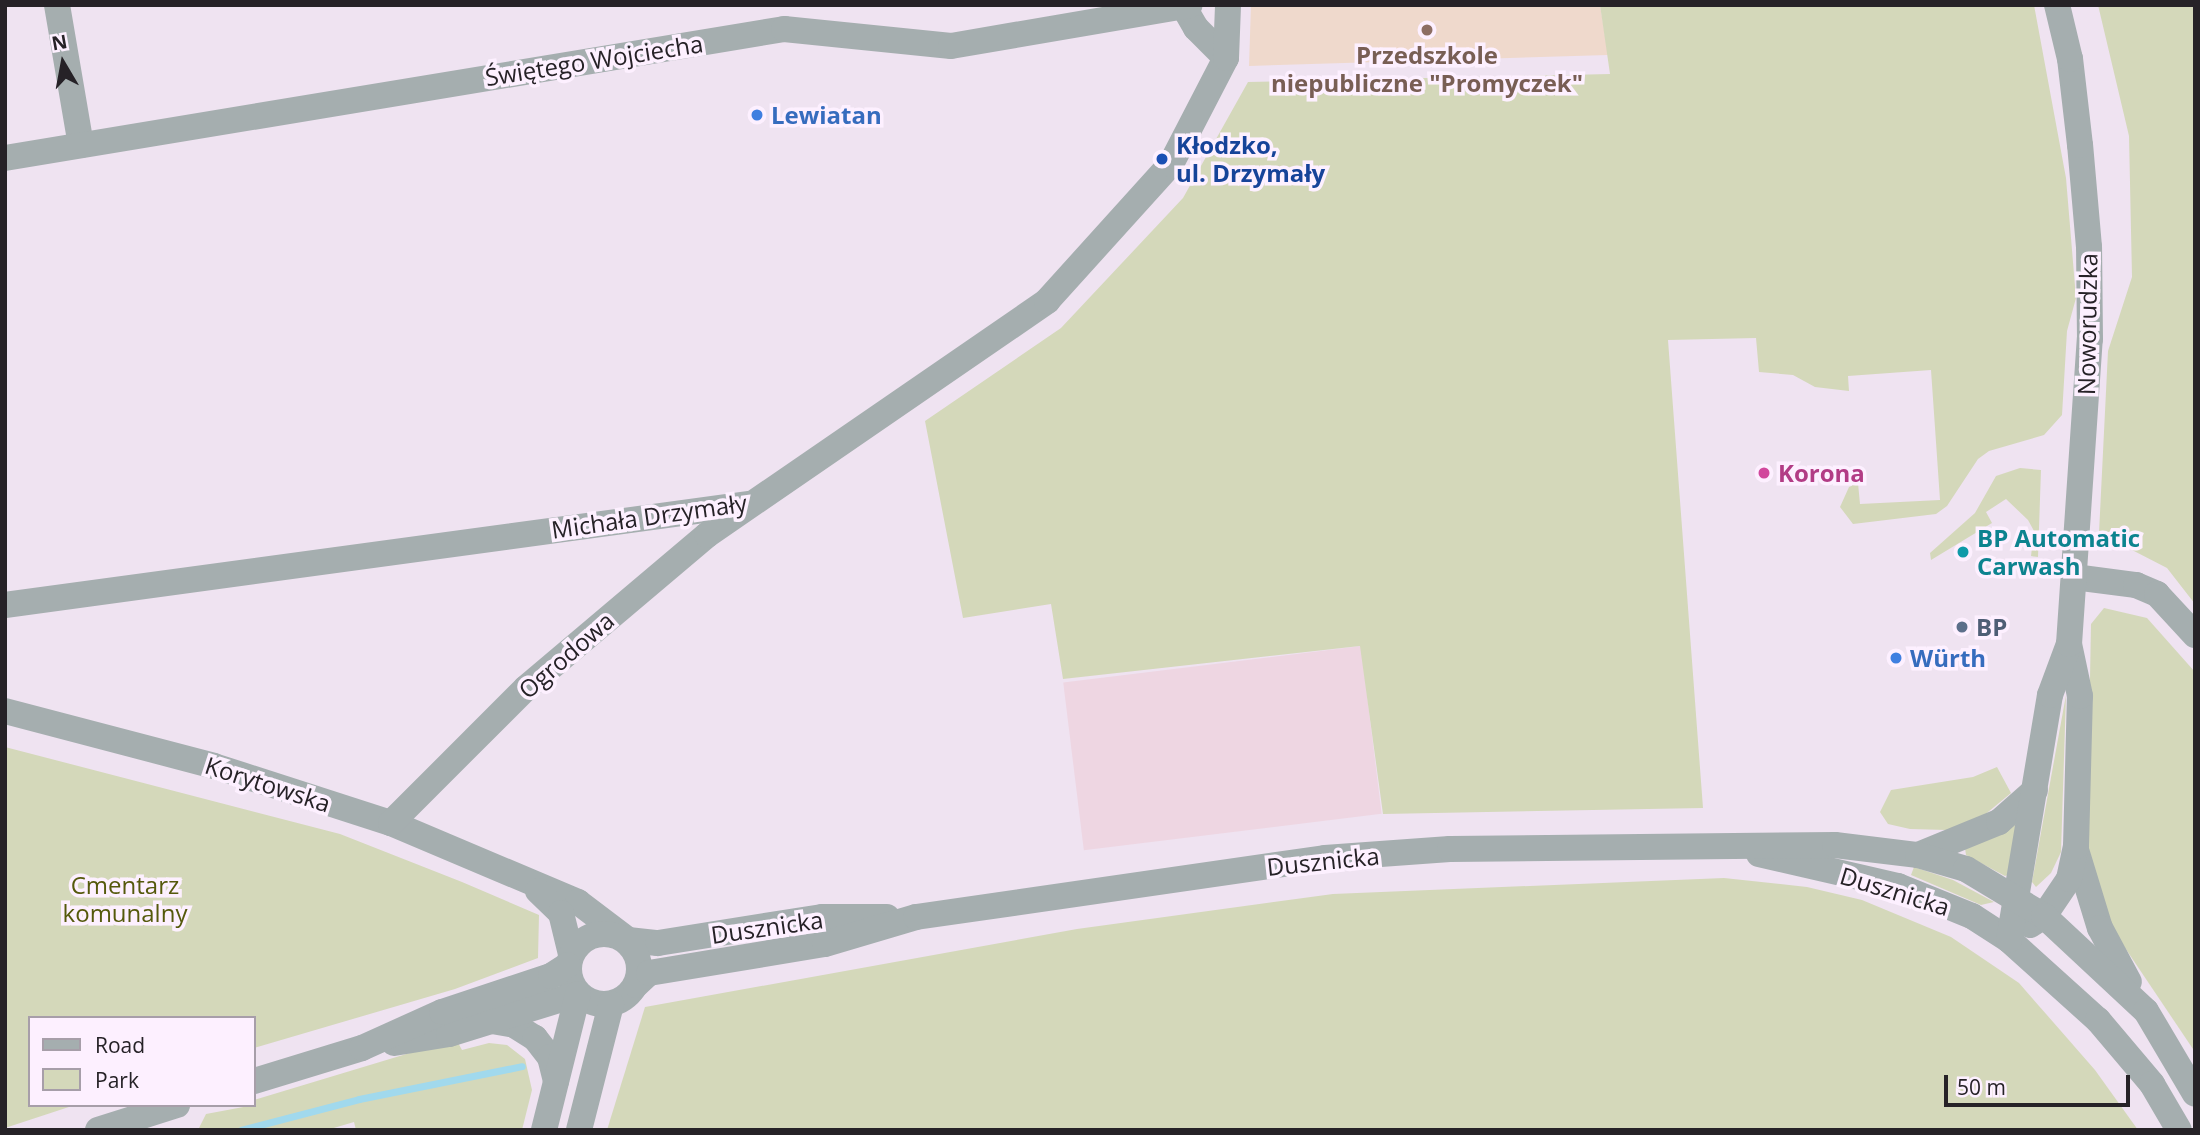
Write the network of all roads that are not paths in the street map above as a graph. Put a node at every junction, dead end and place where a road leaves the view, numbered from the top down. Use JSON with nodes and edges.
{"nodes":[{"id":1,"x":57,"y":5,"type":"edge"},
{"id":2,"x":1228,"y":5,"type":"edge"},
{"id":3,"x":2057,"y":5,"type":"edge"},
{"id":4,"x":1188,"y":7,"type":"edge"},
{"id":5,"x":1226,"y":58,"type":"junction"},
{"id":6,"x":81,"y":145,"type":"junction"},
{"id":7,"x":5,"y":158,"type":"edge"},
{"id":8,"x":755,"y":503,"type":"junction"},
{"id":9,"x":2074,"y":577,"type":"junction"},
{"id":10,"x":5,"y":605,"type":"edge"},
{"id":11,"x":2195,"y":635,"type":"edge"},
{"id":12,"x":2069,"y":644,"type":"junction"},
{"id":13,"x":5,"y":711,"type":"edge"},
{"id":14,"x":2035,"y":790,"type":"junction"},
{"id":15,"x":391,"y":823,"type":"junction"},
{"id":16,"x":2076,"y":845,"type":"junction"},
{"id":17,"x":1733,"y":847,"type":"junction"},
{"id":18,"x":1918,"y":855,"type":"junction"},
{"id":19,"x":523,"y":879,"type":"junction"},
{"id":20,"x":2017,"y":900,"type":"junction"},
{"id":21,"x":2043,"y":916,"type":"junction"},
{"id":22,"x":916,"y":917,"type":"junction"},
{"id":23,"x":618,"y":937,"type":"junction"},
{"id":24,"x":2009,"y":940,"type":"junction"},
{"id":25,"x":570,"y":960,"type":"junction"},
{"id":26,"x":636,"y":985,"type":"junction"},
{"id":27,"x":578,"y":993,"type":"junction"},
{"id":28,"x":611,"y":1004,"type":"junction"},
{"id":29,"x":2146,"y":1011,"type":"junction"},
{"id":30,"x":490,"y":1021,"type":"junction"},
{"id":31,"x":362,"y":1048,"type":"junction"},
{"id":32,"x":256,"y":1080,"type":"edge"},
{"id":33,"x":556,"y":1081,"type":"junction"},
{"id":34,"x":2195,"y":1094,"type":"edge"},
{"id":35,"x":171,"y":1107,"type":"edge"},
{"id":36,"x":98,"y":1130,"type":"edge"},
{"id":37,"x":544,"y":1130,"type":"edge"},
{"id":38,"x":579,"y":1130,"type":"edge"},
{"id":39,"x":2179,"y":1130,"type":"edge"}],
"edges":[{"from":1,"to":6,"type":"street"},
{"from":2,"to":5,"type":"street","name":"Michała Drzymały"},
{"from":3,"to":9,"type":"street","name":"Noworudzka"},
{"from":4,"to":5,"type":"street","name":"Świętego Wojciecha"},
{"from":4,"to":6,"type":"street","name":"Świętego Wojciecha"},
{"from":5,"to":8,"type":"street","name":"Michała Drzymały"},
{"from":6,"to":7,"type":"street","name":"Świętego Wojciecha"},
{"from":8,"to":10,"type":"street","name":"Michała Drzymały"},
{"from":8,"to":15,"type":"street","name":"Ogrodowa"},
{"from":9,"to":11,"type":"street"},
{"from":9,"to":12,"type":"street","name":"Noworudzka"},
{"from":12,"to":14,"type":"street","name":"Noworudzka"},
{"from":12,"to":16,"type":"street","name":"Noworudzka"},
{"from":13,"to":15,"type":"street","name":"Korytowska"},
{"from":14,"to":18,"type":"street"},
{"from":14,"to":20,"type":"street","name":"Noworudzka"},
{"from":15,"to":19,"type":"street","name":"Korytowska"},
{"from":16,"to":21,"type":"street","name":"Noworudzka"},
{"from":16,"to":29,"type":"street"},
{"from":17,"to":18,"type":"street","name":"Dusznicka"},
{"from":17,"to":22,"type":"street","name":"Dusznicka"},
{"from":17,"to":24,"type":"street","name":"Dusznicka"},
{"from":18,"to":20,"type":"street","name":"Dusznicka"},
{"from":19,"to":23,"type":"street","name":"Korytowska"},
{"from":19,"to":25,"type":"street","name":"Korytowska"},
{"from":20,"to":21,"type":"street","name":"Dusznicka"},
{"from":20,"to":24,"type":"street","name":"Noworudzka"},
{"from":21,"to":24,"type":"street","name":"Noworudzka"},
{"from":21,"to":29,"type":"street","name":"Dusznicka"},
{"from":22,"to":23,"type":"street","name":"Dusznicka"},
{"from":22,"to":26,"type":"street","name":"Dusznicka"},
{"from":23,"to":25,"type":"street"},
{"from":23,"to":26,"type":"street"},
{"from":24,"to":39,"type":"street","name":"Dusznicka"},
{"from":25,"to":27,"type":"street"},
{"from":25,"to":31,"type":"street"},
{"from":26,"to":28,"type":"street"},
{"from":27,"to":28,"type":"street"},
{"from":27,"to":30,"type":"street"},
{"from":27,"to":33,"type":"street"},
{"from":28,"to":38,"type":"street"},
{"from":29,"to":34,"type":"street"},
{"from":30,"to":31,"type":"street"},
{"from":30,"to":33,"type":"street"},
{"from":31,"to":32,"type":"street"},
{"from":33,"to":37,"type":"street"},
{"from":35,"to":36,"type":"street"}]}
